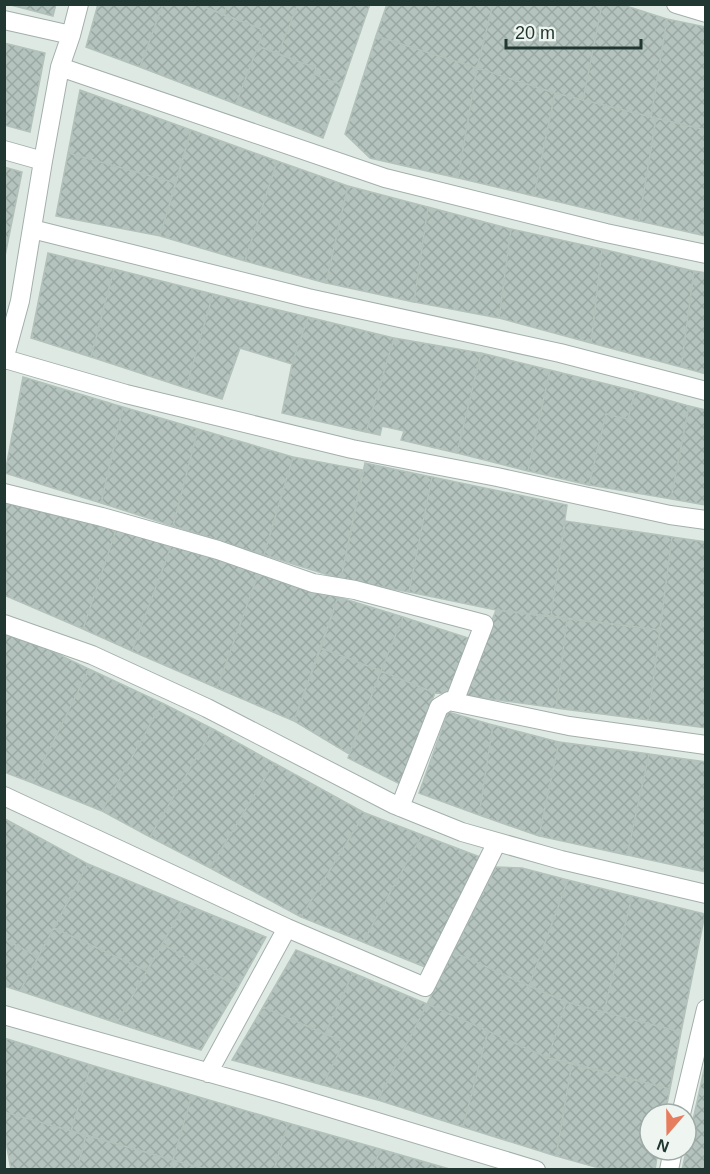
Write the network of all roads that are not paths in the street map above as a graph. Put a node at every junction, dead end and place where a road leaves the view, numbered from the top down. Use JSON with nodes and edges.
{"nodes":[{"id":1,"x":79,"y":4,"type":"edge"},
{"id":2,"x":676,"y":4,"type":"edge"},
{"id":3,"x":705,"y":13,"type":"edge"},
{"id":4,"x":4,"y":20,"type":"edge"},
{"id":5,"x":71,"y":35,"type":"junction"},
{"id":6,"x":60,"y":67,"type":"junction"},
{"id":7,"x":4,"y":150,"type":"edge"},
{"id":8,"x":43,"y":161,"type":"junction"},
{"id":9,"x":32,"y":229,"type":"junction"},
{"id":10,"x":705,"y":254,"type":"edge"},
{"id":11,"x":12,"y":298,"type":"edge"},
{"id":12,"x":5,"y":360,"type":"edge"},
{"id":13,"x":705,"y":391,"type":"edge"},
{"id":14,"x":4,"y":493,"type":"edge"},
{"id":15,"x":705,"y":520,"type":"edge"},
{"id":16,"x":4,"y":624,"type":"edge"},
{"id":17,"x":454,"y":702,"type":"junction"},
{"id":18,"x":705,"y":745,"type":"edge"},
{"id":19,"x":4,"y":796,"type":"edge"},
{"id":20,"x":400,"y":807,"type":"junction"},
{"id":21,"x":497,"y":842,"type":"junction"},
{"id":22,"x":705,"y":894,"type":"edge"},
{"id":23,"x":287,"y":928,"type":"junction"},
{"id":24,"x":705,"y":1009,"type":"edge"},
{"id":25,"x":4,"y":1015,"type":"edge"},
{"id":26,"x":208,"y":1073,"type":"junction"},
{"id":27,"x":684,"y":1102,"type":"edge"},
{"id":28,"x":536,"y":1170,"type":"edge"}],
"edges":[{"from":1,"to":5,"type":"street"},
{"from":2,"to":3,"type":"street"},
{"from":4,"to":5,"type":"street"},
{"from":5,"to":6,"type":"street"},
{"from":6,"to":8,"type":"street"},
{"from":6,"to":10,"type":"street"},
{"from":7,"to":8,"type":"street"},
{"from":8,"to":9,"type":"street"},
{"from":9,"to":11,"type":"street"},
{"from":9,"to":13,"type":"street"},
{"from":11,"to":12,"type":"street"},
{"from":12,"to":15,"type":"street"},
{"from":14,"to":17,"type":"street"},
{"from":16,"to":20,"type":"street"},
{"from":17,"to":18,"type":"street"},
{"from":17,"to":20,"type":"street"},
{"from":19,"to":23,"type":"street"},
{"from":20,"to":21,"type":"street"},
{"from":21,"to":22,"type":"street"},
{"from":21,"to":23,"type":"street"},
{"from":23,"to":26,"type":"street"},
{"from":24,"to":27,"type":"street"},
{"from":25,"to":26,"type":"street"},
{"from":26,"to":28,"type":"street"}]}
